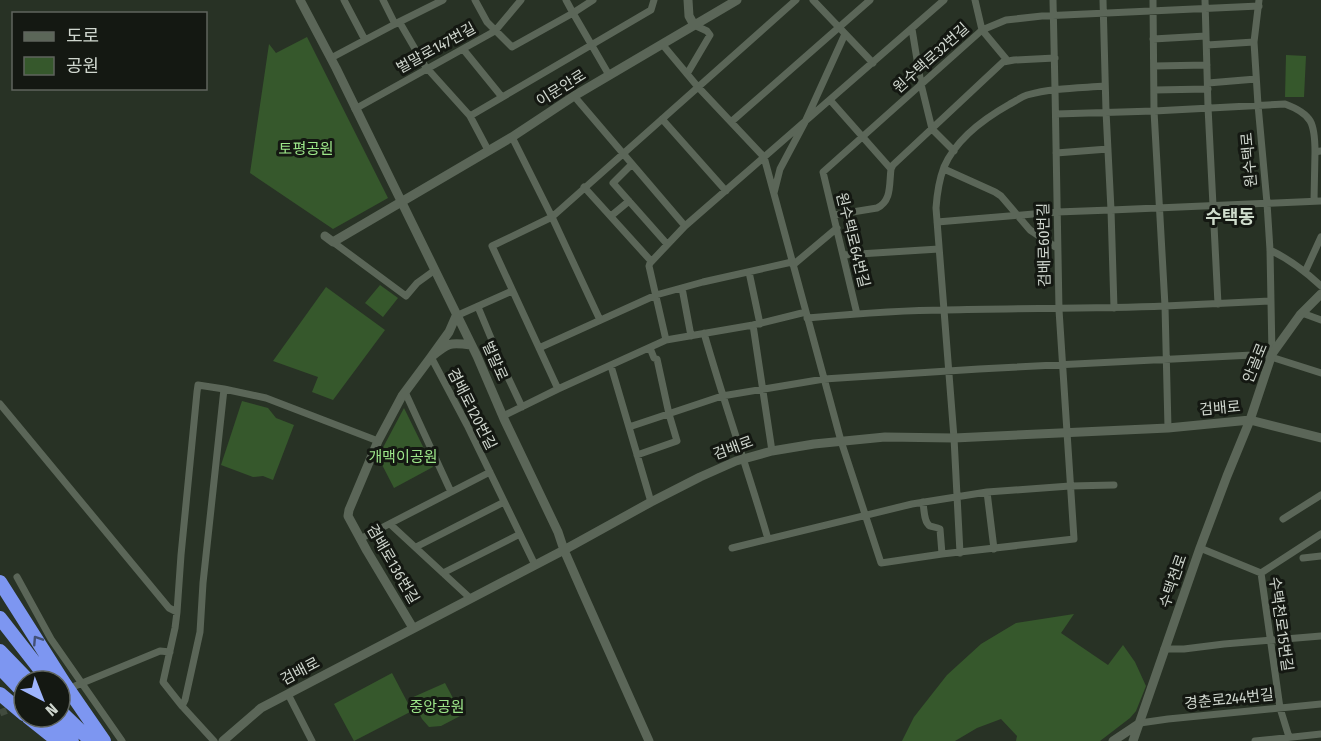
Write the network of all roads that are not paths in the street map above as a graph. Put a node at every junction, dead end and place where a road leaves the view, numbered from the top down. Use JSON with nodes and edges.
{"nodes":[{"id":1,"x":300,"y":0,"type":"edge"},
{"id":2,"x":344,"y":0,"type":"edge"},
{"id":3,"x":383,"y":0,"type":"edge"},
{"id":4,"x":443,"y":0,"type":"edge"},
{"id":5,"x":475,"y":0,"type":"edge"},
{"id":6,"x":521,"y":0,"type":"edge"},
{"id":7,"x":566,"y":0,"type":"edge"},
{"id":8,"x":594,"y":0,"type":"edge"},
{"id":9,"x":654,"y":0,"type":"edge"},
{"id":10,"x":688,"y":0,"type":"edge"},
{"id":11,"x":737,"y":0,"type":"edge"},
{"id":12,"x":796,"y":0,"type":"edge"},
{"id":13,"x":813,"y":0,"type":"edge"},
{"id":14,"x":870,"y":0,"type":"edge"},
{"id":15,"x":944,"y":0,"type":"edge"},
{"id":16,"x":975,"y":0,"type":"edge"},
{"id":17,"x":1053,"y":0,"type":"edge"},
{"id":18,"x":1103,"y":0,"type":"edge"},
{"id":19,"x":1153,"y":0,"type":"edge"},
{"id":20,"x":1178,"y":0,"type":"edge"},
{"id":21,"x":1259,"y":3,"type":"edge"},
{"id":22,"x":1206,"y":4,"type":"edge"},
{"id":23,"x":1179,"y":9,"type":"junction"},
{"id":24,"x":1153,"y":10,"type":"junction"},
{"id":25,"x":573,"y":13,"type":"junction"},
{"id":26,"x":1103,"y":14,"type":"junction"},
{"id":27,"x":1053,"y":15,"type":"junction"},
{"id":28,"x":397,"y":24,"type":"junction"},
{"id":29,"x":694,"y":25,"type":"junction"},
{"id":30,"x":839,"y":28,"type":"junction"},
{"id":31,"x":912,"y":29,"type":"junction"},
{"id":32,"x":982,"y":30,"type":"junction"},
{"id":33,"x":495,"y":31,"type":"junction"},
{"id":34,"x":845,"y":34,"type":"junction"},
{"id":35,"x":1206,"y":36,"type":"junction"},
{"id":36,"x":1153,"y":39,"type":"junction"},
{"id":37,"x":365,"y":40,"type":"junction"},
{"id":38,"x":1254,"y":42,"type":"junction"},
{"id":39,"x":591,"y":45,"type":"junction"},
{"id":40,"x":662,"y":45,"type":"junction"},
{"id":41,"x":1207,"y":45,"type":"junction"},
{"id":42,"x":463,"y":49,"type":"junction"},
{"id":43,"x":331,"y":58,"type":"junction"},
{"id":44,"x":1055,"y":58,"type":"junction"},
{"id":45,"x":1007,"y":60,"type":"junction"},
{"id":46,"x":873,"y":63,"type":"junction"},
{"id":47,"x":1208,"y":65,"type":"junction"},
{"id":48,"x":1154,"y":66,"type":"junction"},
{"id":49,"x":427,"y":69,"type":"junction"},
{"id":50,"x":687,"y":74,"type":"junction"},
{"id":51,"x":609,"y":75,"type":"junction"},
{"id":52,"x":1256,"y":79,"type":"junction"},
{"id":53,"x":921,"y":84,"type":"junction"},
{"id":54,"x":1105,"y":86,"type":"junction"},
{"id":55,"x":1208,"y":86,"type":"junction"},
{"id":56,"x":698,"y":87,"type":"junction"},
{"id":57,"x":1055,"y":89,"type":"junction"},
{"id":58,"x":1154,"y":90,"type":"junction"},
{"id":59,"x":574,"y":96,"type":"junction"},
{"id":60,"x":502,"y":97,"type":"junction"},
{"id":61,"x":830,"y":100,"type":"junction"},
{"id":62,"x":1258,"y":105,"type":"junction"},
{"id":63,"x":1208,"y":108,"type":"junction"},
{"id":64,"x":355,"y":109,"type":"junction"},
{"id":65,"x":1106,"y":111,"type":"junction"},
{"id":66,"x":1154,"y":111,"type":"junction"},
{"id":67,"x":1056,"y":114,"type":"junction"},
{"id":68,"x":470,"y":116,"type":"junction"},
{"id":69,"x":662,"y":119,"type":"junction"},
{"id":70,"x":730,"y":122,"type":"junction"},
{"id":71,"x":805,"y":122,"type":"junction"},
{"id":72,"x":932,"y":129,"type":"junction"},
{"id":73,"x":512,"y":137,"type":"junction"},
{"id":74,"x":862,"y":137,"type":"junction"},
{"id":75,"x":1108,"y":149,"type":"junction"},
{"id":76,"x":488,"y":150,"type":"junction"},
{"id":77,"x":954,"y":151,"type":"junction"},
{"id":78,"x":1318,"y":151,"type":"edge"},
{"id":79,"x":622,"y":153,"type":"junction"},
{"id":80,"x":1056,"y":153,"type":"junction"},
{"id":81,"x":764,"y":157,"type":"junction"},
{"id":82,"x":632,"y":164,"type":"junction"},
{"id":83,"x":891,"y":169,"type":"junction"},
{"id":84,"x":944,"y":169,"type":"junction"},
{"id":85,"x":823,"y":172,"type":"joint"},
{"id":86,"x":584,"y":187,"type":"junction"},
{"id":87,"x":726,"y":191,"type":"junction"},
{"id":88,"x":774,"y":196,"type":"junction"},
{"id":89,"x":400,"y":201,"type":"junction"},
{"id":90,"x":629,"y":201,"type":"junction"},
{"id":91,"x":1318,"y":201,"type":"edge"},
{"id":92,"x":1267,"y":203,"type":"junction"},
{"id":93,"x":1213,"y":205,"type":"junction"},
{"id":94,"x":1160,"y":208,"type":"junction"},
{"id":95,"x":1111,"y":210,"type":"junction"},
{"id":96,"x":1057,"y":212,"type":"junction"},
{"id":97,"x":834,"y":215,"type":"junction"},
{"id":98,"x":611,"y":216,"type":"junction"},
{"id":99,"x":1018,"y":216,"type":"junction"},
{"id":100,"x":552,"y":217,"type":"junction"},
{"id":101,"x":937,"y":222,"type":"junction"},
{"id":102,"x":685,"y":226,"type":"junction"},
{"id":103,"x":837,"y":228,"type":"junction"},
{"id":104,"x":1321,"y":237,"type":"edge"},
{"id":105,"x":329,"y":239,"type":"joint"},
{"id":106,"x":667,"y":244,"type":"junction"},
{"id":107,"x":1057,"y":248,"type":"junction"},
{"id":108,"x":939,"y":249,"type":"junction"},
{"id":109,"x":1270,"y":250,"type":"junction"},
{"id":110,"x":843,"y":255,"type":"junction"},
{"id":111,"x":651,"y":261,"type":"junction"},
{"id":112,"x":792,"y":263,"type":"junction"},
{"id":113,"x":435,"y":270,"type":"junction"},
{"id":114,"x":749,"y":272,"type":"junction"},
{"id":115,"x":1305,"y":272,"type":"junction"},
{"id":116,"x":1321,"y":286,"type":"edge"},
{"id":117,"x":682,"y":288,"type":"junction"},
{"id":118,"x":512,"y":291,"type":"junction"},
{"id":119,"x":1321,"y":294,"type":"edge"},
{"id":120,"x":656,"y":296,"type":"junction"},
{"id":121,"x":1270,"y":301,"type":"junction"},
{"id":122,"x":1218,"y":304,"type":"junction"},
{"id":123,"x":1165,"y":306,"type":"junction"},
{"id":124,"x":478,"y":307,"type":"junction"},
{"id":125,"x":1114,"y":308,"type":"junction"},
{"id":126,"x":1059,"y":309,"type":"junction"},
{"id":127,"x":944,"y":310,"type":"junction"},
{"id":128,"x":1302,"y":313,"type":"junction"},
{"id":129,"x":857,"y":314,"type":"junction"},
{"id":130,"x":807,"y":315,"type":"junction"},
{"id":131,"x":456,"y":316,"type":"junction"},
{"id":132,"x":600,"y":320,"type":"junction"},
{"id":133,"x":1321,"y":320,"type":"edge"},
{"id":134,"x":756,"y":324,"type":"junction"},
{"id":135,"x":704,"y":333,"type":"junction"},
{"id":136,"x":692,"y":336,"type":"junction"},
{"id":137,"x":666,"y":340,"type":"junction"},
{"id":138,"x":471,"y":345,"type":"junction"},
{"id":139,"x":539,"y":348,"type":"junction"},
{"id":140,"x":650,"y":348,"type":"junction"},
{"id":141,"x":1272,"y":355,"type":"junction"},
{"id":142,"x":431,"y":357,"type":"junction"},
{"id":143,"x":1167,"y":359,"type":"junction"},
{"id":144,"x":1062,"y":365,"type":"junction"},
{"id":145,"x":610,"y":366,"type":"junction"},
{"id":146,"x":949,"y":371,"type":"junction"},
{"id":147,"x":1321,"y":373,"type":"edge"},
{"id":148,"x":824,"y":379,"type":"junction"},
{"id":149,"x":224,"y":389,"type":"junction"},
{"id":150,"x":763,"y":389,"type":"junction"},
{"id":151,"x":558,"y":390,"type":"junction"},
{"id":152,"x":405,"y":392,"type":"junction"},
{"id":153,"x":722,"y":396,"type":"junction"},
{"id":154,"x":0,"y":404,"type":"edge"},
{"id":155,"x":522,"y":407,"type":"junction"},
{"id":156,"x":669,"y":414,"type":"junction"},
{"id":157,"x":503,"y":416,"type":"junction"},
{"id":158,"x":1250,"y":420,"type":"junction"},
{"id":159,"x":629,"y":427,"type":"junction"},
{"id":160,"x":1168,"y":428,"type":"junction"},
{"id":161,"x":1066,"y":432,"type":"junction"},
{"id":162,"x":954,"y":438,"type":"junction"},
{"id":163,"x":1321,"y":438,"type":"edge"},
{"id":164,"x":378,"y":441,"type":"junction"},
{"id":165,"x":841,"y":441,"type":"junction"},
{"id":166,"x":772,"y":451,"type":"junction"},
{"id":167,"x":637,"y":454,"type":"junction"},
{"id":168,"x":744,"y":458,"type":"junction"},
{"id":169,"x":490,"y":472,"type":"junction"},
{"id":170,"x":1114,"y":485,"type":"dead end"},
{"id":171,"x":1070,"y":486,"type":"junction"},
{"id":172,"x":451,"y":492,"type":"junction"},
{"id":173,"x":987,"y":492,"type":"junction"},
{"id":174,"x":1321,"y":495,"type":"edge"},
{"id":175,"x":957,"y":496,"type":"junction"},
{"id":176,"x":504,"y":502,"type":"junction"},
{"id":177,"x":651,"y":502,"type":"junction"},
{"id":178,"x":923,"y":502,"type":"junction"},
{"id":179,"x":865,"y":514,"type":"junction"},
{"id":180,"x":1283,"y":519,"type":"dead end"},
{"id":181,"x":390,"y":524,"type":"junction"},
{"id":182,"x":520,"y":534,"type":"junction"},
{"id":183,"x":1321,"y":534,"type":"edge"},
{"id":184,"x":360,"y":539,"type":"junction"},
{"id":185,"x":768,"y":539,"type":"junction"},
{"id":186,"x":416,"y":547,"type":"junction"},
{"id":187,"x":732,"y":548,"type":"dead end"},
{"id":188,"x":1200,"y":548,"type":"junction"},
{"id":189,"x":994,"y":549,"type":"junction"},
{"id":190,"x":564,"y":550,"type":"junction"},
{"id":191,"x":960,"y":553,"type":"junction"},
{"id":192,"x":942,"y":554,"type":"junction"},
{"id":193,"x":1321,"y":556,"type":"edge"},
{"id":194,"x":1303,"y":558,"type":"dead end"},
{"id":195,"x":535,"y":565,"type":"junction"},
{"id":196,"x":443,"y":573,"type":"junction"},
{"id":197,"x":1262,"y":573,"type":"junction"},
{"id":198,"x":17,"y":577,"type":"dead end"},
{"id":199,"x":0,"y":582,"type":"edge"},
{"id":200,"x":470,"y":598,"type":"junction"},
{"id":201,"x":177,"y":612,"type":"junction"},
{"id":202,"x":0,"y":618,"type":"edge"},
{"id":203,"x":413,"y":628,"type":"junction"},
{"id":204,"x":1321,"y":636,"type":"edge"},
{"id":205,"x":1270,"y":641,"type":"junction"},
{"id":206,"x":1164,"y":649,"type":"junction"},
{"id":207,"x":0,"y":651,"type":"edge"},
{"id":208,"x":170,"y":652,"type":"junction"},
{"id":209,"x":0,"y":668,"type":"edge"},
{"id":210,"x":17,"y":669,"type":"edge"},
{"id":211,"x":40,"y":669,"type":"edge"},
{"id":212,"x":12,"y":680,"type":"edge"},
{"id":213,"x":78,"y":685,"type":"junction"},
{"id":214,"x":0,"y":694,"type":"edge"},
{"id":215,"x":288,"y":694,"type":"junction"},
{"id":216,"x":12,"y":704,"type":"edge"},
{"id":217,"x":1321,"y":704,"type":"edge"},
{"id":218,"x":182,"y":706,"type":"junction"},
{"id":219,"x":72,"y":708,"type":"edge"},
{"id":220,"x":1280,"y":708,"type":"junction"},
{"id":221,"x":72,"y":723,"type":"edge"},
{"id":222,"x":1140,"y":723,"type":"junction"},
{"id":223,"x":43,"y":729,"type":"edge"},
{"id":224,"x":60,"y":729,"type":"edge"},
{"id":225,"x":1321,"y":734,"type":"edge"},
{"id":226,"x":1289,"y":737,"type":"junction"},
{"id":227,"x":1118,"y":740,"type":"edge"},
{"id":228,"x":58,"y":741,"type":"edge"},
{"id":229,"x":72,"y":741,"type":"edge"},
{"id":230,"x":91,"y":741,"type":"edge"},
{"id":231,"x":99,"y":741,"type":"edge"},
{"id":232,"x":104,"y":741,"type":"edge"},
{"id":233,"x":122,"y":741,"type":"edge"},
{"id":234,"x":214,"y":741,"type":"edge"},
{"id":235,"x":223,"y":741,"type":"edge"},
{"id":236,"x":312,"y":741,"type":"edge"},
{"id":237,"x":649,"y":741,"type":"edge"},
{"id":238,"x":1133,"y":741,"type":"edge"},
{"id":239,"x":1255,"y":741,"type":"edge"}],
"edges":[{"from":1,"to":43,"type":"street","name":"벌말로"},
{"from":2,"to":37,"type":"street"},
{"from":3,"to":28,"type":"street"},
{"from":4,"to":28,"type":"street"},
{"from":5,"to":33,"type":"street"},
{"from":6,"to":33,"type":"street","name":"벌말로147번길"},
{"from":7,"to":25,"type":"street"},
{"from":8,"to":25,"type":"street"},
{"from":9,"to":39,"type":"street"},
{"from":10,"to":29,"type":"street"},
{"from":11,"to":29,"type":"street","name":"이문안로"},
{"from":12,"to":56,"type":"street"},
{"from":13,"to":30,"type":"street"},
{"from":14,"to":30,"type":"street"},
{"from":15,"to":31,"type":"street"},
{"from":16,"to":32,"type":"street"},
{"from":17,"to":27,"type":"street","name":"검배로60번길"},
{"from":18,"to":26,"type":"street"},
{"from":19,"to":24,"type":"street"},
{"from":20,"to":23,"type":"street"},
{"from":21,"to":22,"type":"street","name":"원수택로32번길"},
{"from":21,"to":38,"type":"street","name":"원수택로"},
{"from":22,"to":23,"type":"street","name":"원수택로32번길"},
{"from":22,"to":35,"type":"street"},
{"from":23,"to":24,"type":"street","name":"원수택로32번길"},
{"from":24,"to":26,"type":"street","name":"원수택로32번길"},
{"from":24,"to":36,"type":"street"},
{"from":25,"to":33,"type":"street"},
{"from":25,"to":39,"type":"street"},
{"from":26,"to":27,"type":"street","name":"원수택로32번길"},
{"from":26,"to":54,"type":"street"},
{"from":27,"to":32,"type":"street","name":"원수택로32번길"},
{"from":27,"to":44,"type":"street","name":"검배로60번길"},
{"from":28,"to":37,"type":"street"},
{"from":28,"to":49,"type":"street"},
{"from":29,"to":40,"type":"street","name":"이문안로"},
{"from":29,"to":50,"type":"street"},
{"from":30,"to":34,"type":"street"},
{"from":30,"to":70,"type":"street"},
{"from":31,"to":46,"type":"street"},
{"from":31,"to":53,"type":"street"},
{"from":32,"to":45,"type":"street"},
{"from":32,"to":53,"type":"street","name":"원수택로32번길"},
{"from":33,"to":42,"type":"street","name":"벌말로147번길"},
{"from":34,"to":46,"type":"street"},
{"from":34,"to":71,"type":"street"},
{"from":35,"to":36,"type":"street"},
{"from":35,"to":41,"type":"street"},
{"from":36,"to":48,"type":"street"},
{"from":37,"to":43,"type":"street"},
{"from":38,"to":41,"type":"street"},
{"from":38,"to":52,"type":"street","name":"원수택로"},
{"from":39,"to":51,"type":"street"},
{"from":39,"to":60,"type":"street"},
{"from":40,"to":50,"type":"street"},
{"from":40,"to":51,"type":"street","name":"이문안로"},
{"from":41,"to":47,"type":"street"},
{"from":42,"to":49,"type":"street","name":"벌말로147번길"},
{"from":42,"to":60,"type":"street"},
{"from":43,"to":64,"type":"street","name":"벌말로"},
{"from":44,"to":45,"type":"street"},
{"from":44,"to":57,"type":"street","name":"검배로60번길"},
{"from":45,"to":72,"type":"street"},
{"from":46,"to":61,"type":"street"},
{"from":47,"to":48,"type":"street"},
{"from":47,"to":55,"type":"street"},
{"from":48,"to":58,"type":"street"},
{"from":49,"to":64,"type":"street","name":"벌말로147번길"},
{"from":49,"to":68,"type":"street"},
{"from":50,"to":56,"type":"street"},
{"from":51,"to":59,"type":"street","name":"이문안로"},
{"from":52,"to":55,"type":"street"},
{"from":52,"to":62,"type":"street","name":"원수택로"},
{"from":53,"to":72,"type":"street"},
{"from":53,"to":74,"type":"street","name":"원수택로32번길"},
{"from":54,"to":57,"type":"street"},
{"from":54,"to":65,"type":"street"},
{"from":55,"to":58,"type":"street"},
{"from":55,"to":63,"type":"street"},
{"from":56,"to":69,"type":"street"},
{"from":56,"to":70,"type":"street"},
{"from":57,"to":67,"type":"street","name":"검배로60번길"},
{"from":57,"to":77,"type":"street"},
{"from":58,"to":66,"type":"street"},
{"from":59,"to":73,"type":"street","name":"이문안로"},
{"from":59,"to":79,"type":"street"},
{"from":60,"to":68,"type":"street"},
{"from":61,"to":71,"type":"street"},
{"from":61,"to":74,"type":"street"},
{"from":62,"to":63,"type":"street"},
{"from":62,"to":78,"type":"street"},
{"from":62,"to":92,"type":"street","name":"원수택로"},
{"from":63,"to":66,"type":"street"},
{"from":63,"to":93,"type":"street"},
{"from":64,"to":89,"type":"street","name":"벌말로"},
{"from":65,"to":66,"type":"street"},
{"from":65,"to":67,"type":"street"},
{"from":65,"to":75,"type":"street"},
{"from":66,"to":94,"type":"street"},
{"from":67,"to":80,"type":"street","name":"검배로60번길"},
{"from":68,"to":76,"type":"street"},
{"from":69,"to":79,"type":"street"},
{"from":69,"to":87,"type":"street"},
{"from":70,"to":81,"type":"street"},
{"from":71,"to":81,"type":"street"},
{"from":71,"to":88,"type":"street"},
{"from":72,"to":77,"type":"street"},
{"from":72,"to":83,"type":"street"},
{"from":73,"to":76,"type":"street","name":"이문안로"},
{"from":73,"to":100,"type":"street"},
{"from":74,"to":83,"type":"street"},
{"from":74,"to":85,"type":"street","name":"원수택로32번길"},
{"from":75,"to":80,"type":"street"},
{"from":75,"to":95,"type":"street"},
{"from":76,"to":89,"type":"street","name":"이문안로"},
{"from":77,"to":84,"type":"street"},
{"from":78,"to":91,"type":"street"},
{"from":79,"to":82,"type":"street"},
{"from":79,"to":86,"type":"street"},
{"from":80,"to":96,"type":"street","name":"검배로60번길"},
{"from":81,"to":87,"type":"street"},
{"from":81,"to":88,"type":"street"},
{"from":82,"to":90,"type":"street"},
{"from":82,"to":102,"type":"street"},
{"from":83,"to":97,"type":"street"},
{"from":84,"to":99,"type":"street"},
{"from":84,"to":101,"type":"street"},
{"from":85,"to":97,"type":"street","name":"원수택로64번길"},
{"from":86,"to":98,"type":"street"},
{"from":86,"to":100,"type":"street"},
{"from":87,"to":102,"type":"street"},
{"from":88,"to":112,"type":"street"},
{"from":89,"to":105,"type":"street","name":"이문안로"},
{"from":89,"to":113,"type":"street","name":"벌말로"},
{"from":90,"to":98,"type":"street"},
{"from":90,"to":106,"type":"street"},
{"from":91,"to":92,"type":"street"},
{"from":92,"to":93,"type":"street"},
{"from":92,"to":109,"type":"street","name":"원수택로"},
{"from":93,"to":94,"type":"street"},
{"from":93,"to":122,"type":"street"},
{"from":94,"to":95,"type":"street"},
{"from":94,"to":123,"type":"street"},
{"from":95,"to":96,"type":"street"},
{"from":95,"to":125,"type":"street"},
{"from":96,"to":99,"type":"street"},
{"from":96,"to":107,"type":"street","name":"검배로60번길"},
{"from":97,"to":103,"type":"street","name":"원수택로64번길"},
{"from":98,"to":111,"type":"street"},
{"from":99,"to":101,"type":"street"},
{"from":99,"to":107,"type":"street"},
{"from":100,"to":118,"type":"street"},
{"from":100,"to":132,"type":"street"},
{"from":101,"to":108,"type":"street"},
{"from":102,"to":106,"type":"street"},
{"from":103,"to":110,"type":"street","name":"원수택로64번길"},
{"from":103,"to":112,"type":"street"},
{"from":104,"to":115,"type":"street"},
{"from":105,"to":113,"type":"street"},
{"from":106,"to":111,"type":"street"},
{"from":107,"to":126,"type":"street","name":"검배로60번길"},
{"from":108,"to":110,"type":"street"},
{"from":108,"to":127,"type":"street"},
{"from":109,"to":115,"type":"street"},
{"from":109,"to":121,"type":"street","name":"원수택로"},
{"from":110,"to":129,"type":"street","name":"원수택로64번길"},
{"from":111,"to":120,"type":"street"},
{"from":112,"to":114,"type":"street"},
{"from":112,"to":130,"type":"street"},
{"from":113,"to":131,"type":"street","name":"벌말로"},
{"from":114,"to":117,"type":"street"},
{"from":114,"to":134,"type":"street"},
{"from":115,"to":116,"type":"street"},
{"from":117,"to":120,"type":"street"},
{"from":117,"to":136,"type":"street"},
{"from":118,"to":124,"type":"street"},
{"from":118,"to":139,"type":"street"},
{"from":119,"to":128,"type":"street","name":"안골로"},
{"from":120,"to":132,"type":"street"},
{"from":120,"to":137,"type":"street"},
{"from":121,"to":122,"type":"street"},
{"from":121,"to":141,"type":"street","name":"원수택로"},
{"from":122,"to":123,"type":"street"},
{"from":123,"to":125,"type":"street"},
{"from":123,"to":143,"type":"street"},
{"from":124,"to":131,"type":"street"},
{"from":124,"to":155,"type":"street"},
{"from":125,"to":126,"type":"street"},
{"from":126,"to":127,"type":"street"},
{"from":126,"to":144,"type":"street","name":"검배로60번길"},
{"from":127,"to":129,"type":"street"},
{"from":127,"to":146,"type":"street"},
{"from":128,"to":133,"type":"street"},
{"from":128,"to":141,"type":"street","name":"안골로"},
{"from":129,"to":130,"type":"street"},
{"from":130,"to":134,"type":"street"},
{"from":130,"to":148,"type":"street"},
{"from":131,"to":138,"type":"street","name":"벌말로"},
{"from":131,"to":142,"type":"street","name":"겸배로136번길"},
{"from":132,"to":139,"type":"street"},
{"from":134,"to":135,"type":"street"},
{"from":134,"to":150,"type":"street"},
{"from":135,"to":136,"type":"street"},
{"from":135,"to":153,"type":"street"},
{"from":136,"to":137,"type":"street"},
{"from":137,"to":140,"type":"street"},
{"from":138,"to":142,"type":"street"},
{"from":138,"to":157,"type":"street","name":"벌말로"},
{"from":139,"to":151,"type":"street"},
{"from":140,"to":145,"type":"street"},
{"from":140,"to":156,"type":"street"},
{"from":141,"to":143,"type":"street"},
{"from":141,"to":147,"type":"street"},
{"from":141,"to":158,"type":"street","name":"안골로"},
{"from":142,"to":152,"type":"street","name":"겸배로136번길"},
{"from":142,"to":169,"type":"street","name":"겸배로120번길"},
{"from":143,"to":144,"type":"street"},
{"from":143,"to":160,"type":"street"},
{"from":144,"to":146,"type":"street"},
{"from":144,"to":161,"type":"street","name":"검배로60번길"},
{"from":145,"to":151,"type":"street"},
{"from":145,"to":159,"type":"street"},
{"from":146,"to":148,"type":"street"},
{"from":146,"to":162,"type":"street"},
{"from":148,"to":150,"type":"street"},
{"from":148,"to":165,"type":"street"},
{"from":149,"to":164,"type":"street"},
{"from":149,"to":201,"type":"street"},
{"from":149,"to":218,"type":"street"},
{"from":150,"to":153,"type":"street"},
{"from":150,"to":166,"type":"street"},
{"from":151,"to":155,"type":"street"},
{"from":152,"to":164,"type":"street","name":"겸배로136번길"},
{"from":152,"to":172,"type":"street"},
{"from":153,"to":156,"type":"street"},
{"from":153,"to":168,"type":"street"},
{"from":154,"to":201,"type":"street"},
{"from":155,"to":157,"type":"street"},
{"from":156,"to":159,"type":"street"},
{"from":156,"to":167,"type":"street"},
{"from":157,"to":190,"type":"street","name":"벌말로"},
{"from":158,"to":160,"type":"street","name":"검배로"},
{"from":158,"to":163,"type":"street","name":"검배로"},
{"from":158,"to":188,"type":"street","name":"수택천로"},
{"from":159,"to":167,"type":"street"},
{"from":160,"to":161,"type":"street","name":"검배로"},
{"from":161,"to":162,"type":"street","name":"검배로"},
{"from":161,"to":171,"type":"street","name":"검배로60번길"},
{"from":162,"to":165,"type":"street","name":"검배로"},
{"from":162,"to":175,"type":"street"},
{"from":164,"to":184,"type":"street","name":"겸배로136번길"},
{"from":165,"to":166,"type":"street","name":"검배로"},
{"from":165,"to":179,"type":"street"},
{"from":166,"to":168,"type":"street","name":"검배로"},
{"from":167,"to":177,"type":"street"},
{"from":168,"to":177,"type":"street","name":"검배로"},
{"from":168,"to":185,"type":"street"},
{"from":169,"to":172,"type":"street","name":"겸배로120번길"},
{"from":169,"to":176,"type":"street","name":"겸배로120번길"},
{"from":170,"to":171,"type":"street"},
{"from":171,"to":173,"type":"street"},
{"from":171,"to":189,"type":"street","name":"검배로60번길"},
{"from":172,"to":181,"type":"street","name":"겸배로120번길"},
{"from":173,"to":175,"type":"street"},
{"from":173,"to":189,"type":"street"},
{"from":174,"to":180,"type":"street"},
{"from":175,"to":178,"type":"street"},
{"from":175,"to":191,"type":"street"},
{"from":176,"to":182,"type":"street","name":"겸배로120번길"},
{"from":176,"to":186,"type":"street"},
{"from":177,"to":190,"type":"street","name":"검배로"},
{"from":178,"to":179,"type":"street"},
{"from":178,"to":192,"type":"street"},
{"from":179,"to":185,"type":"street"},
{"from":179,"to":192,"type":"street"},
{"from":181,"to":184,"type":"street","name":"겸배로120번길"},
{"from":181,"to":186,"type":"street"},
{"from":182,"to":195,"type":"street","name":"겸배로120번길"},
{"from":182,"to":196,"type":"street"},
{"from":183,"to":197,"type":"street"},
{"from":184,"to":203,"type":"street","name":"겸배로136번길"},
{"from":185,"to":187,"type":"street"},
{"from":186,"to":196,"type":"street"},
{"from":188,"to":197,"type":"street","name":"수택천로15번길"},
{"from":188,"to":206,"type":"street","name":"수택천로"},
{"from":189,"to":191,"type":"street"},
{"from":190,"to":195,"type":"street","name":"검배로"},
{"from":190,"to":237,"type":"street","name":"벌말로"},
{"from":191,"to":192,"type":"street"},
{"from":193,"to":194,"type":"street"},
{"from":195,"to":200,"type":"street","name":"검배로"},
{"from":196,"to":200,"type":"street"},
{"from":197,"to":205,"type":"street","name":"수택천로15번길"},
{"from":198,"to":213,"type":"street"},
{"from":232,"to":199,"type":"highway","one_way":true},
{"from":200,"to":203,"type":"street","name":"검배로"},
{"from":201,"to":208,"type":"street"},
{"from":202,"to":211,"type":"highway"},
{"from":203,"to":215,"type":"street","name":"검배로"},
{"from":204,"to":205,"type":"street"},
{"from":205,"to":206,"type":"street"},
{"from":205,"to":220,"type":"street","name":"수택천로15번길"},
{"from":206,"to":222,"type":"street","name":"수택천로"},
{"from":207,"to":210,"type":"highway"},
{"from":208,"to":213,"type":"street"},
{"from":208,"to":218,"type":"street"},
{"from":209,"to":212,"type":"highway"},
{"from":213,"to":233,"type":"street"},
{"from":214,"to":216,"type":"highway"},
{"from":215,"to":235,"type":"street","name":"검배로"},
{"from":215,"to":236,"type":"street"},
{"from":217,"to":220,"type":"street","name":"경춘로244번길"},
{"from":218,"to":234,"type":"street"},
{"from":219,"to":231,"type":"highway"},
{"from":220,"to":222,"type":"street","name":"경춘로244번길"},
{"from":220,"to":226,"type":"street","name":"수택천로15번길"},
{"from":221,"to":230,"type":"highway"},
{"from":222,"to":227,"type":"street"},
{"from":222,"to":238,"type":"street","name":"수택천로"},
{"from":223,"to":228,"type":"highway"},
{"from":224,"to":229,"type":"highway"},
{"from":225,"to":226,"type":"street"},
{"from":226,"to":239,"type":"street"}]}
